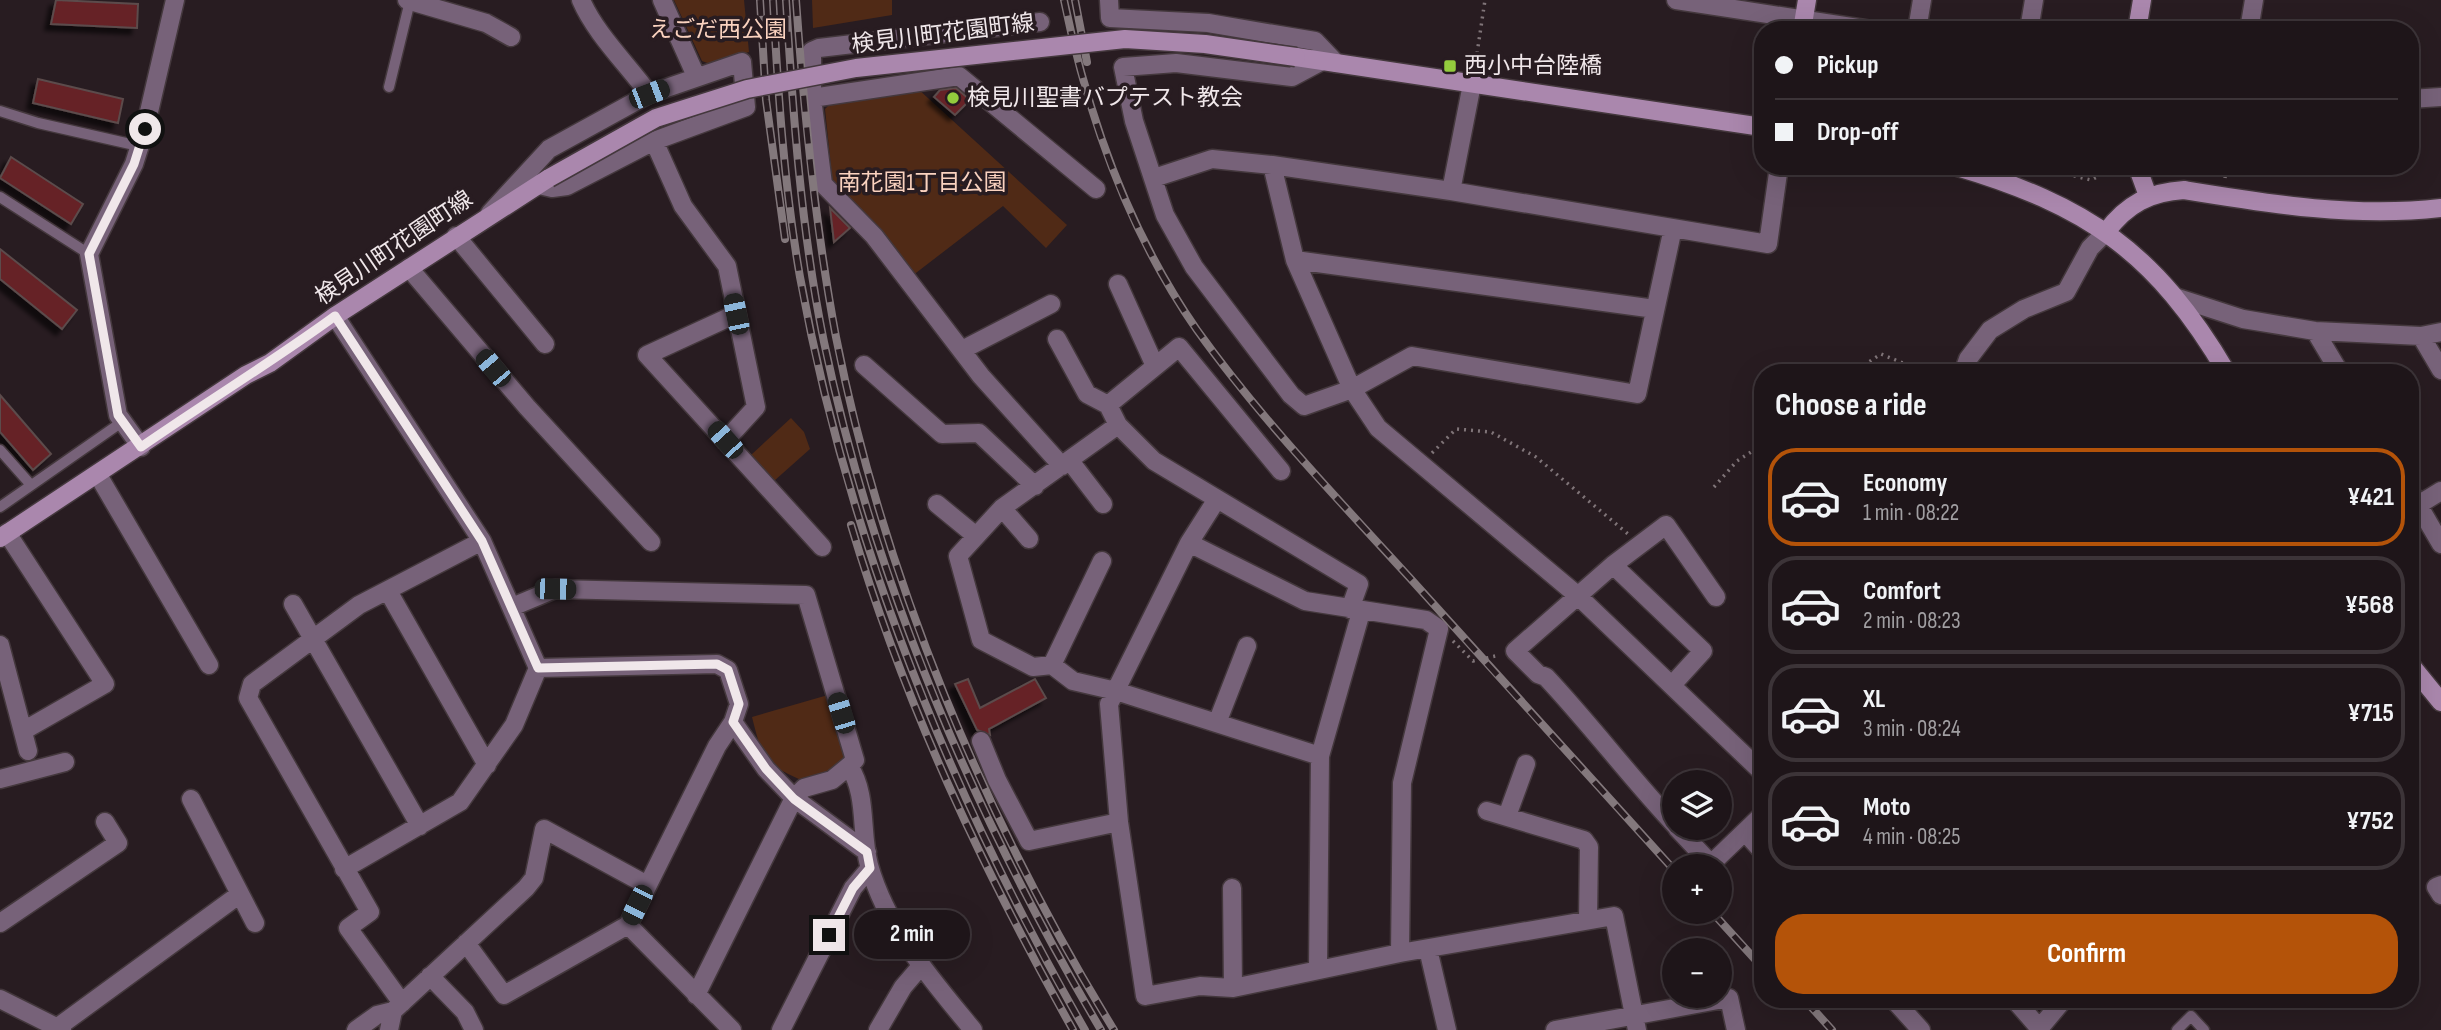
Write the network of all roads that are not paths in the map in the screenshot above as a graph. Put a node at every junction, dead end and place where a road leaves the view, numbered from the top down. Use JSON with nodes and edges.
{"nodes":[{"id":1,"x":175,"y":0,"type":"edge"},
{"id":2,"x":409,"y":0,"type":"edge"},
{"id":3,"x":581,"y":0,"type":"edge"},
{"id":4,"x":662,"y":0,"type":"edge"},
{"id":5,"x":1109,"y":0,"type":"edge"},
{"id":6,"x":1676,"y":0,"type":"edge"},
{"id":7,"x":1807,"y":0,"type":"edge"},
{"id":8,"x":1922,"y":0,"type":"edge"},
{"id":9,"x":2034,"y":0,"type":"edge"},
{"id":10,"x":2142,"y":0,"type":"edge"},
{"id":11,"x":2254,"y":0,"type":"edge"},
{"id":12,"x":1783,"y":21,"type":"edge"},
{"id":13,"x":1804,"y":21,"type":"edge"},
{"id":14,"x":1918,"y":21,"type":"edge"},
{"id":15,"x":2030,"y":21,"type":"edge"},
{"id":16,"x":2138,"y":21,"type":"edge"},
{"id":17,"x":2250,"y":21,"type":"edge"},
{"id":18,"x":1040,"y":22,"type":"dead end"},
{"id":19,"x":511,"y":37,"type":"dead end"},
{"id":20,"x":1329,"y":62,"type":"junction"},
{"id":21,"x":696,"y":76,"type":"junction"},
{"id":22,"x":1473,"y":76,"type":"junction"},
{"id":23,"x":389,"y":88,"type":"dead end"},
{"id":24,"x":649,"y":94,"type":"junction"},
{"id":25,"x":2441,"y":97,"type":"edge"},
{"id":26,"x":812,"y":98,"type":"junction"},
{"id":27,"x":2419,"y":98,"type":"edge"},
{"id":28,"x":0,"y":111,"type":"edge"},
{"id":29,"x":1754,"y":126,"type":"edge"},
{"id":30,"x":654,"y":141,"type":"junction"},
{"id":31,"x":139,"y":146,"type":"junction"},
{"id":32,"x":1272,"y":164,"type":"junction"},
{"id":33,"x":1778,"y":175,"type":"edge"},
{"id":34,"x":1982,"y":175,"type":"edge"},
{"id":35,"x":2140,"y":175,"type":"edge"},
{"id":36,"x":1154,"y":178,"type":"junction"},
{"id":37,"x":542,"y":181,"type":"junction"},
{"id":38,"x":1096,"y":189,"type":"dead end"},
{"id":39,"x":1451,"y":191,"type":"junction"},
{"id":40,"x":2148,"y":196,"type":"junction"},
{"id":41,"x":0,"y":197,"type":"edge"},
{"id":42,"x":2441,"y":208,"type":"edge"},
{"id":43,"x":490,"y":213,"type":"junction"},
{"id":44,"x":1672,"y":228,"type":"junction"},
{"id":45,"x":2106,"y":232,"type":"junction"},
{"id":46,"x":456,"y":236,"type":"junction"},
{"id":47,"x":89,"y":254,"type":"junction"},
{"id":48,"x":1295,"y":260,"type":"junction"},
{"id":49,"x":410,"y":268,"type":"junction"},
{"id":50,"x":1118,"y":284,"type":"dead end"},
{"id":51,"x":2178,"y":298,"type":"junction"},
{"id":52,"x":1051,"y":304,"type":"dead end"},
{"id":53,"x":1655,"y":309,"type":"junction"},
{"id":54,"x":736,"y":314,"type":"junction"},
{"id":55,"x":335,"y":316,"type":"junction"},
{"id":56,"x":2315,"y":331,"type":"junction"},
{"id":57,"x":2441,"y":332,"type":"edge"},
{"id":58,"x":2421,"y":336,"type":"junction"},
{"id":59,"x":1057,"y":339,"type":"dead end"},
{"id":60,"x":545,"y":344,"type":"dead end"},
{"id":61,"x":962,"y":350,"type":"junction"},
{"id":62,"x":1966,"y":364,"type":"edge"},
{"id":63,"x":2221,"y":364,"type":"edge"},
{"id":64,"x":2335,"y":364,"type":"edge"},
{"id":65,"x":864,"y":365,"type":"dead end"},
{"id":66,"x":1155,"y":366,"type":"junction"},
{"id":67,"x":2441,"y":370,"type":"edge"},
{"id":68,"x":1352,"y":389,"type":"junction"},
{"id":69,"x":1108,"y":405,"type":"junction"},
{"id":70,"x":122,"y":422,"type":"junction"},
{"id":71,"x":1118,"y":425,"type":"junction"},
{"id":72,"x":725,"y":440,"type":"junction"},
{"id":73,"x":141,"y":447,"type":"junction"},
{"id":74,"x":0,"y":450,"type":"edge"},
{"id":75,"x":1066,"y":464,"type":"junction"},
{"id":76,"x":1281,"y":471,"type":"dead end"},
{"id":77,"x":98,"y":475,"type":"junction"},
{"id":78,"x":31,"y":485,"type":"junction"},
{"id":79,"x":1035,"y":486,"type":"junction"},
{"id":80,"x":2441,"y":491,"type":"edge"},
{"id":81,"x":1217,"y":499,"type":"junction"},
{"id":82,"x":2419,"y":499,"type":"edge"},
{"id":83,"x":937,"y":504,"type":"dead end"},
{"id":84,"x":1103,"y":504,"type":"dead end"},
{"id":85,"x":0,"y":508,"type":"edge"},
{"id":86,"x":1002,"y":508,"type":"junction"},
{"id":87,"x":2419,"y":512,"type":"edge"},
{"id":88,"x":4,"y":536,"type":"edge"},
{"id":89,"x":976,"y":536,"type":"junction"},
{"id":90,"x":1029,"y":539,"type":"dead end"},
{"id":91,"x":482,"y":541,"type":"junction"},
{"id":92,"x":651,"y":542,"type":"dead end"},
{"id":93,"x":1189,"y":543,"type":"junction"},
{"id":94,"x":2441,"y":544,"type":"edge"},
{"id":95,"x":822,"y":548,"type":"dead end"},
{"id":96,"x":1101,"y":561,"type":"dead end"},
{"id":97,"x":1612,"y":565,"type":"junction"},
{"id":98,"x":388,"y":591,"type":"junction"},
{"id":99,"x":1577,"y":595,"type":"junction"},
{"id":100,"x":1716,"y":597,"type":"dead end"},
{"id":101,"x":293,"y":604,"type":"dead end"},
{"id":102,"x":512,"y":607,"type":"junction"},
{"id":103,"x":1356,"y":611,"type":"junction"},
{"id":104,"x":313,"y":640,"type":"junction"},
{"id":105,"x":0,"y":645,"type":"edge"},
{"id":106,"x":1247,"y":646,"type":"dead end"},
{"id":107,"x":209,"y":665,"type":"dead end"},
{"id":108,"x":1052,"y":665,"type":"junction"},
{"id":109,"x":538,"y":668,"type":"junction"},
{"id":110,"x":2419,"y":675,"type":"edge"},
{"id":111,"x":1672,"y":685,"type":"junction"},
{"id":112,"x":1116,"y":691,"type":"junction"},
{"id":113,"x":2441,"y":702,"type":"edge"},
{"id":114,"x":733,"y":722,"type":"junction"},
{"id":115,"x":1217,"y":723,"type":"junction"},
{"id":116,"x":23,"y":731,"type":"junction"},
{"id":117,"x":981,"y":741,"type":"dead end"},
{"id":118,"x":28,"y":751,"type":"dead end"},
{"id":119,"x":1320,"y":755,"type":"junction"},
{"id":120,"x":65,"y":762,"type":"dead end"},
{"id":121,"x":1526,"y":764,"type":"dead end"},
{"id":122,"x":1754,"y":764,"type":"edge"},
{"id":123,"x":486,"y":765,"type":"junction"},
{"id":124,"x":849,"y":766,"type":"junction"},
{"id":125,"x":0,"y":779,"type":"edge"},
{"id":126,"x":191,"y":799,"type":"dead end"},
{"id":127,"x":794,"y":799,"type":"junction"},
{"id":128,"x":1487,"y":811,"type":"dead end"},
{"id":129,"x":1662,"y":812,"type":"edge"},
{"id":130,"x":1507,"y":816,"type":"junction"},
{"id":131,"x":105,"y":822,"type":"dead end"},
{"id":132,"x":1119,"y":822,"type":"junction"},
{"id":133,"x":1754,"y":823,"type":"edge"},
{"id":134,"x":420,"y":826,"type":"junction"},
{"id":135,"x":1745,"y":832,"type":"junction"},
{"id":136,"x":1688,"y":840,"type":"edge"},
{"id":137,"x":1754,"y":842,"type":"edge"},
{"id":138,"x":868,"y":860,"type":"junction"},
{"id":139,"x":344,"y":869,"type":"junction"},
{"id":140,"x":647,"y":885,"type":"junction"},
{"id":141,"x":2441,"y":885,"type":"edge"},
{"id":142,"x":1232,"y":888,"type":"dead end"},
{"id":143,"x":240,"y":894,"type":"junction"},
{"id":144,"x":2441,"y":895,"type":"edge"},
{"id":145,"x":1588,"y":920,"type":"junction"},
{"id":146,"x":0,"y":923,"type":"edge"},
{"id":147,"x":255,"y":923,"type":"dead end"},
{"id":148,"x":628,"y":925,"type":"junction"},
{"id":149,"x":466,"y":943,"type":"junction"},
{"id":150,"x":1428,"y":949,"type":"junction"},
{"id":151,"x":1400,"y":953,"type":"junction"},
{"id":152,"x":921,"y":966,"type":"junction"},
{"id":153,"x":1318,"y":969,"type":"junction"},
{"id":154,"x":430,"y":976,"type":"junction"},
{"id":155,"x":1233,"y":988,"type":"junction"},
{"id":156,"x":696,"y":995,"type":"junction"},
{"id":157,"x":0,"y":999,"type":"edge"},
{"id":158,"x":397,"y":1007,"type":"junction"},
{"id":159,"x":1901,"y":1008,"type":"edge"},
{"id":160,"x":2022,"y":1008,"type":"edge"},
{"id":161,"x":2056,"y":1008,"type":"edge"},
{"id":162,"x":1636,"y":1022,"type":"edge"},
{"id":163,"x":60,"y":1028,"type":"edge"},
{"id":164,"x":2039,"y":1029,"type":"edge"},
{"id":165,"x":356,"y":1030,"type":"edge"},
{"id":166,"x":389,"y":1030,"type":"edge"},
{"id":167,"x":474,"y":1030,"type":"edge"},
{"id":168,"x":732,"y":1030,"type":"edge"},
{"id":169,"x":781,"y":1030,"type":"edge"},
{"id":170,"x":878,"y":1030,"type":"edge"},
{"id":171,"x":973,"y":1030,"type":"edge"},
{"id":172,"x":1447,"y":1030,"type":"edge"},
{"id":173,"x":1555,"y":1030,"type":"edge"},
{"id":174,"x":1736,"y":1030,"type":"edge"},
{"id":175,"x":1921,"y":1030,"type":"edge"},
{"id":176,"x":2177,"y":1030,"type":"edge"},
{"id":177,"x":2204,"y":1030,"type":"edge"}],
"edges":[{"from":1,"to":31,"type":"street"},
{"from":2,"to":19,"type":"street"},
{"from":2,"to":23,"type":"lane"},
{"from":3,"to":24,"type":"street"},
{"from":4,"to":21,"type":"street"},
{"from":5,"to":20,"type":"street"},
{"from":6,"to":12,"type":"street"},
{"from":7,"to":13,"type":"street"},
{"from":8,"to":14,"type":"street"},
{"from":9,"to":15,"type":"street"},
{"from":10,"to":16,"type":"street"},
{"from":11,"to":17,"type":"street"},
{"from":18,"to":26,"type":"street"},
{"from":20,"to":22,"type":"street","name":"検見川町花園町線"},
{"from":20,"to":36,"type":"street"},
{"from":20,"to":37,"type":"street","name":"検見川町花園町線","bridge":true},
{"from":21,"to":24,"type":"street"},
{"from":21,"to":30,"type":"street"},
{"from":22,"to":29,"type":"street","name":"検見川町花園町線"},
{"from":22,"to":39,"type":"street"},
{"from":24,"to":43,"type":"street"},
{"from":25,"to":27,"type":"street"},
{"from":26,"to":38,"type":"street"},
{"from":26,"to":61,"type":"street"},
{"from":28,"to":31,"type":"lane"},
{"from":30,"to":37,"type":"street"},
{"from":30,"to":54,"type":"street"},
{"from":31,"to":47,"type":"street"},
{"from":32,"to":36,"type":"street"},
{"from":32,"to":39,"type":"street"},
{"from":32,"to":48,"type":"street"},
{"from":33,"to":44,"type":"street"},
{"from":34,"to":45,"type":"street"},
{"from":35,"to":40,"type":"street"},
{"from":36,"to":68,"type":"street"},
{"from":37,"to":43,"type":"street","name":"検見川町花園町線"},
{"from":39,"to":44,"type":"street"},
{"from":40,"to":42,"type":"street"},
{"from":40,"to":45,"type":"street"},
{"from":41,"to":47,"type":"lane"},
{"from":43,"to":46,"type":"street","name":"検見川町花園町線"},
{"from":44,"to":53,"type":"street"},
{"from":45,"to":51,"type":"street"},
{"from":45,"to":62,"type":"street"},
{"from":46,"to":49,"type":"street","name":"検見川町花園町線"},
{"from":46,"to":60,"type":"street"},
{"from":47,"to":70,"type":"street"},
{"from":48,"to":53,"type":"street"},
{"from":48,"to":68,"type":"street"},
{"from":49,"to":55,"type":"street","name":"検見川町花園町線"},
{"from":49,"to":92,"type":"street"},
{"from":50,"to":66,"type":"street"},
{"from":51,"to":56,"type":"street"},
{"from":51,"to":63,"type":"street"},
{"from":52,"to":61,"type":"street"},
{"from":53,"to":68,"type":"street"},
{"from":54,"to":72,"type":"street"},
{"from":54,"to":72,"type":"street"},
{"from":55,"to":73,"type":"street","name":"検見川町花園町線"},
{"from":55,"to":91,"type":"street"},
{"from":56,"to":58,"type":"street"},
{"from":56,"to":64,"type":"street"},
{"from":57,"to":58,"type":"street"},
{"from":58,"to":67,"type":"street"},
{"from":59,"to":69,"type":"street"},
{"from":61,"to":75,"type":"street"},
{"from":65,"to":79,"type":"street"},
{"from":66,"to":69,"type":"street"},
{"from":66,"to":76,"type":"street"},
{"from":68,"to":99,"type":"street"},
{"from":69,"to":71,"type":"street"},
{"from":70,"to":73,"type":"street"},
{"from":70,"to":78,"type":"lane"},
{"from":71,"to":75,"type":"street"},
{"from":71,"to":81,"type":"street"},
{"from":72,"to":95,"type":"street"},
{"from":73,"to":77,"type":"street","name":"検見川町花園町線"},
{"from":74,"to":78,"type":"lane"},
{"from":75,"to":79,"type":"street"},
{"from":75,"to":84,"type":"street"},
{"from":77,"to":88,"type":"street","name":"検見川町花園町線"},
{"from":77,"to":107,"type":"street"},
{"from":78,"to":85,"type":"lane"},
{"from":79,"to":86,"type":"street"},
{"from":80,"to":82,"type":"street"},
{"from":81,"to":93,"type":"street"},
{"from":81,"to":103,"type":"street"},
{"from":83,"to":89,"type":"street"},
{"from":86,"to":89,"type":"street"},
{"from":86,"to":90,"type":"street"},
{"from":87,"to":94,"type":"street"},
{"from":88,"to":116,"type":"street"},
{"from":89,"to":108,"type":"street"},
{"from":91,"to":98,"type":"street"},
{"from":91,"to":102,"type":"street"},
{"from":93,"to":103,"type":"street"},
{"from":93,"to":112,"type":"street"},
{"from":96,"to":108,"type":"street"},
{"from":97,"to":99,"type":"street"},
{"from":97,"to":100,"type":"street"},
{"from":97,"to":111,"type":"street"},
{"from":98,"to":104,"type":"street"},
{"from":98,"to":123,"type":"street"},
{"from":99,"to":111,"type":"street"},
{"from":99,"to":129,"type":"street"},
{"from":101,"to":104,"type":"street"},
{"from":102,"to":109,"type":"street"},
{"from":102,"to":124,"type":"street"},
{"from":103,"to":119,"type":"street"},
{"from":103,"to":151,"type":"street"},
{"from":104,"to":134,"type":"street"},
{"from":104,"to":139,"type":"street"},
{"from":105,"to":116,"type":"street"},
{"from":106,"to":115,"type":"street"},
{"from":108,"to":112,"type":"street"},
{"from":109,"to":114,"type":"street"},
{"from":109,"to":123,"type":"street"},
{"from":110,"to":113,"type":"street"},
{"from":111,"to":122,"type":"street"},
{"from":112,"to":115,"type":"street"},
{"from":112,"to":132,"type":"street"},
{"from":114,"to":127,"type":"street"},
{"from":114,"to":140,"type":"street"},
{"from":115,"to":119,"type":"street"},
{"from":116,"to":118,"type":"street"},
{"from":117,"to":132,"type":"street"},
{"from":119,"to":153,"type":"street"},
{"from":120,"to":125,"type":"street"},
{"from":121,"to":130,"type":"street"},
{"from":123,"to":134,"type":"street"},
{"from":124,"to":127,"type":"street"},
{"from":124,"to":138,"type":"street"},
{"from":126,"to":143,"type":"street"},
{"from":127,"to":138,"type":"street"},
{"from":127,"to":156,"type":"street"},
{"from":128,"to":130,"type":"street"},
{"from":130,"to":145,"type":"street"},
{"from":131,"to":146,"type":"street"},
{"from":132,"to":155,"type":"street"},
{"from":133,"to":135,"type":"street"},
{"from":134,"to":139,"type":"street"},
{"from":135,"to":136,"type":"street"},
{"from":135,"to":137,"type":"street"},
{"from":138,"to":152,"type":"street"},
{"from":138,"to":169,"type":"street"},
{"from":139,"to":158,"type":"street"},
{"from":140,"to":148,"type":"street"},
{"from":140,"to":149,"type":"street"},
{"from":141,"to":144,"type":"street"},
{"from":142,"to":155,"type":"street"},
{"from":143,"to":147,"type":"street"},
{"from":143,"to":163,"type":"street"},
{"from":145,"to":150,"type":"street"},
{"from":145,"to":162,"type":"street"},
{"from":148,"to":149,"type":"street"},
{"from":148,"to":156,"type":"street"},
{"from":149,"to":154,"type":"street"},
{"from":150,"to":151,"type":"street"},
{"from":150,"to":172,"type":"street"},
{"from":151,"to":153,"type":"street"},
{"from":152,"to":170,"type":"street"},
{"from":152,"to":171,"type":"street"},
{"from":153,"to":155,"type":"street"},
{"from":154,"to":158,"type":"street"},
{"from":154,"to":167,"type":"street"},
{"from":156,"to":168,"type":"street"},
{"from":157,"to":163,"type":"street"},
{"from":158,"to":165,"type":"street"},
{"from":158,"to":166,"type":"street"},
{"from":159,"to":175,"type":"street"},
{"from":160,"to":164,"type":"street"},
{"from":161,"to":164,"type":"street"},
{"from":162,"to":173,"type":"street"},
{"from":162,"to":174,"type":"street"},
{"from":176,"to":177,"type":"lane"}]}
